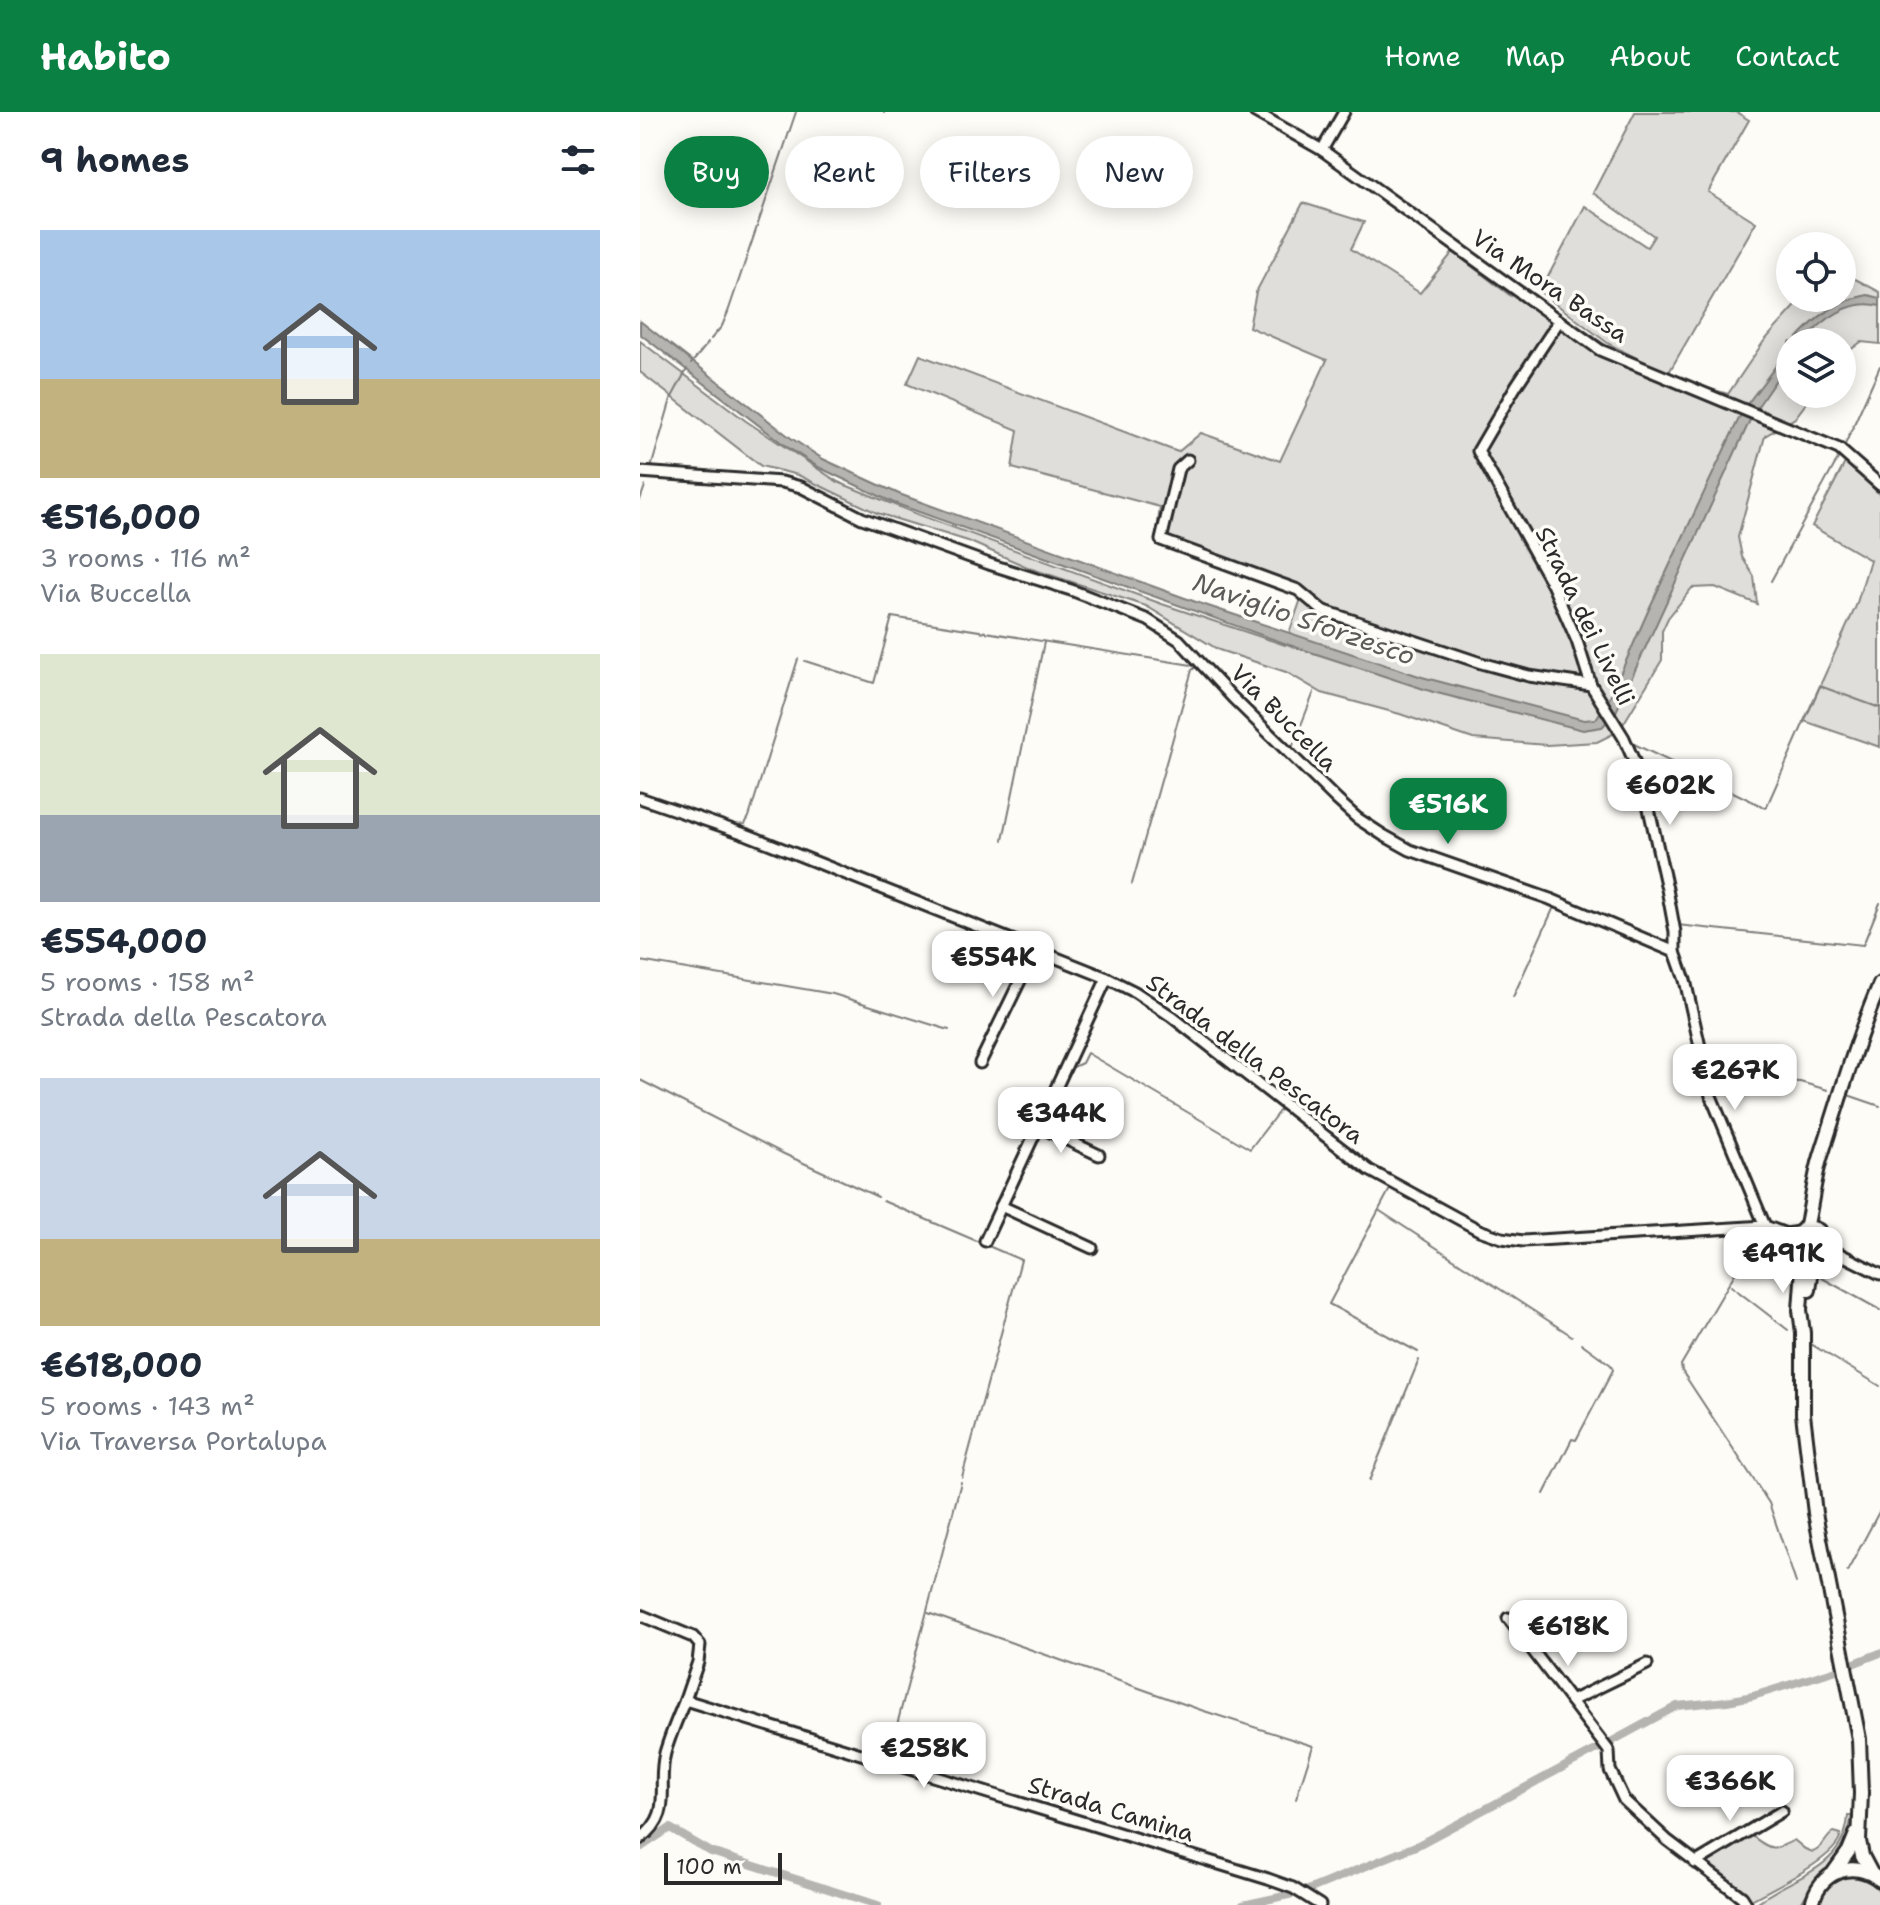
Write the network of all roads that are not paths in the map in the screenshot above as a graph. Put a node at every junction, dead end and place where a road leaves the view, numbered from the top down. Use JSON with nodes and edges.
{"nodes":[{"id":1,"x":1255,"y":112,"type":"edge"},
{"id":2,"x":1344,"y":112,"type":"edge"},
{"id":3,"x":1322,"y":150,"type":"junction"},
{"id":4,"x":1559,"y":321,"type":"junction"},
{"id":5,"x":1188,"y":460,"type":"dead end"},
{"id":6,"x":640,"y":472,"type":"edge"},
{"id":7,"x":1880,"y":485,"type":"edge"},
{"id":8,"x":1591,"y":685,"type":"junction"},
{"id":9,"x":640,"y":798,"type":"edge"},
{"id":10,"x":1035,"y":950,"type":"junction"},
{"id":11,"x":1675,"y":952,"type":"junction"},
{"id":12,"x":1107,"y":978,"type":"junction"},
{"id":13,"x":1880,"y":984,"type":"edge"},
{"id":14,"x":980,"y":1063,"type":"dead end"},
{"id":15,"x":1038,"y":1126,"type":"junction"},
{"id":16,"x":1828,"y":1141,"type":"junction"},
{"id":17,"x":1099,"y":1155,"type":"dead end"},
{"id":18,"x":1001,"y":1206,"type":"junction"},
{"id":19,"x":1765,"y":1226,"type":"junction"},
{"id":20,"x":1802,"y":1230,"type":"junction"},
{"id":21,"x":1786,"y":1234,"type":"junction"},
{"id":22,"x":1821,"y":1234,"type":"junction"},
{"id":23,"x":985,"y":1241,"type":"dead end"},
{"id":24,"x":1092,"y":1248,"type":"dead end"},
{"id":25,"x":1798,"y":1248,"type":"junction"},
{"id":26,"x":1834,"y":1251,"type":"junction"},
{"id":27,"x":1817,"y":1255,"type":"junction"},
{"id":28,"x":1880,"y":1274,"type":"edge"},
{"id":29,"x":1803,"y":1333,"type":"junction"},
{"id":30,"x":640,"y":1615,"type":"edge"},
{"id":31,"x":1508,"y":1618,"type":"dead end"},
{"id":32,"x":1647,"y":1664,"type":"dead end"},
{"id":33,"x":685,"y":1700,"type":"junction"},
{"id":34,"x":1571,"y":1701,"type":"junction"},
{"id":35,"x":1782,"y":1811,"type":"dead end"},
{"id":36,"x":1858,"y":1827,"type":"junction"},
{"id":37,"x":640,"y":1839,"type":"edge"},
{"id":38,"x":1695,"y":1863,"type":"junction"},
{"id":39,"x":1834,"y":1872,"type":"junction"},
{"id":40,"x":1876,"y":1876,"type":"edge"},
{"id":41,"x":1810,"y":1902,"type":"edge"},
{"id":42,"x":1320,"y":1905,"type":"edge"},
{"id":43,"x":1747,"y":1905,"type":"edge"}],
"edges":[{"from":1,"to":3,"type":"street","name":"Via Mora Bassa"},
{"from":2,"to":3,"type":"street"},
{"from":3,"to":4,"type":"street","name":"Via Mora Bassa"},
{"from":4,"to":7,"type":"street","name":"Via Mora Bassa"},
{"from":4,"to":8,"type":"street","name":"Strada dei Livelli"},
{"from":5,"to":8,"type":"street"},
{"from":6,"to":11,"type":"street","name":"Via Buccella"},
{"from":8,"to":11,"type":"street","name":"Strada dei Livelli"},
{"from":9,"to":10,"type":"street","name":"Strada della Pescatora"},
{"from":10,"to":12,"type":"street","name":"Strada della Pescatora"},
{"from":10,"to":14,"type":"street"},
{"from":11,"to":19,"type":"street"},
{"from":12,"to":15,"type":"street"},
{"from":12,"to":19,"type":"street","name":"Strada della Pescatora"},
{"from":13,"to":16,"type":"main road"},
{"from":15,"to":17,"type":"street"},
{"from":15,"to":18,"type":"street"},
{"from":16,"to":20,"type":"main road"},
{"from":16,"to":22,"type":"main road"},
{"from":18,"to":23,"type":"street"},
{"from":18,"to":24,"type":"street"},
{"from":19,"to":21,"type":"street"},
{"from":20,"to":21,"type":"street"},
{"from":20,"to":22,"type":"main road"},
{"from":20,"to":25,"type":"main road"},
{"from":21,"to":25,"type":"street"},
{"from":22,"to":26,"type":"street"},
{"from":22,"to":27,"type":"main road"},
{"from":25,"to":27,"type":"main road"},
{"from":25,"to":29,"type":"main road"},
{"from":26,"to":27,"type":"street"},
{"from":26,"to":28,"type":"street"},
{"from":27,"to":29,"type":"main road"},
{"from":29,"to":36,"type":"main road"},
{"from":30,"to":33,"type":"street"},
{"from":31,"to":34,"type":"street"},
{"from":32,"to":34,"type":"street"},
{"from":33,"to":37,"type":"street"},
{"from":33,"to":42,"type":"street","name":"Strada Camina"},
{"from":34,"to":38,"type":"street"},
{"from":35,"to":38,"type":"street"},
{"from":36,"to":39,"type":"main road"},
{"from":36,"to":40,"type":"main road"},
{"from":38,"to":43,"type":"street"},
{"from":39,"to":40,"type":"main road"},
{"from":39,"to":41,"type":"main road"}]}
